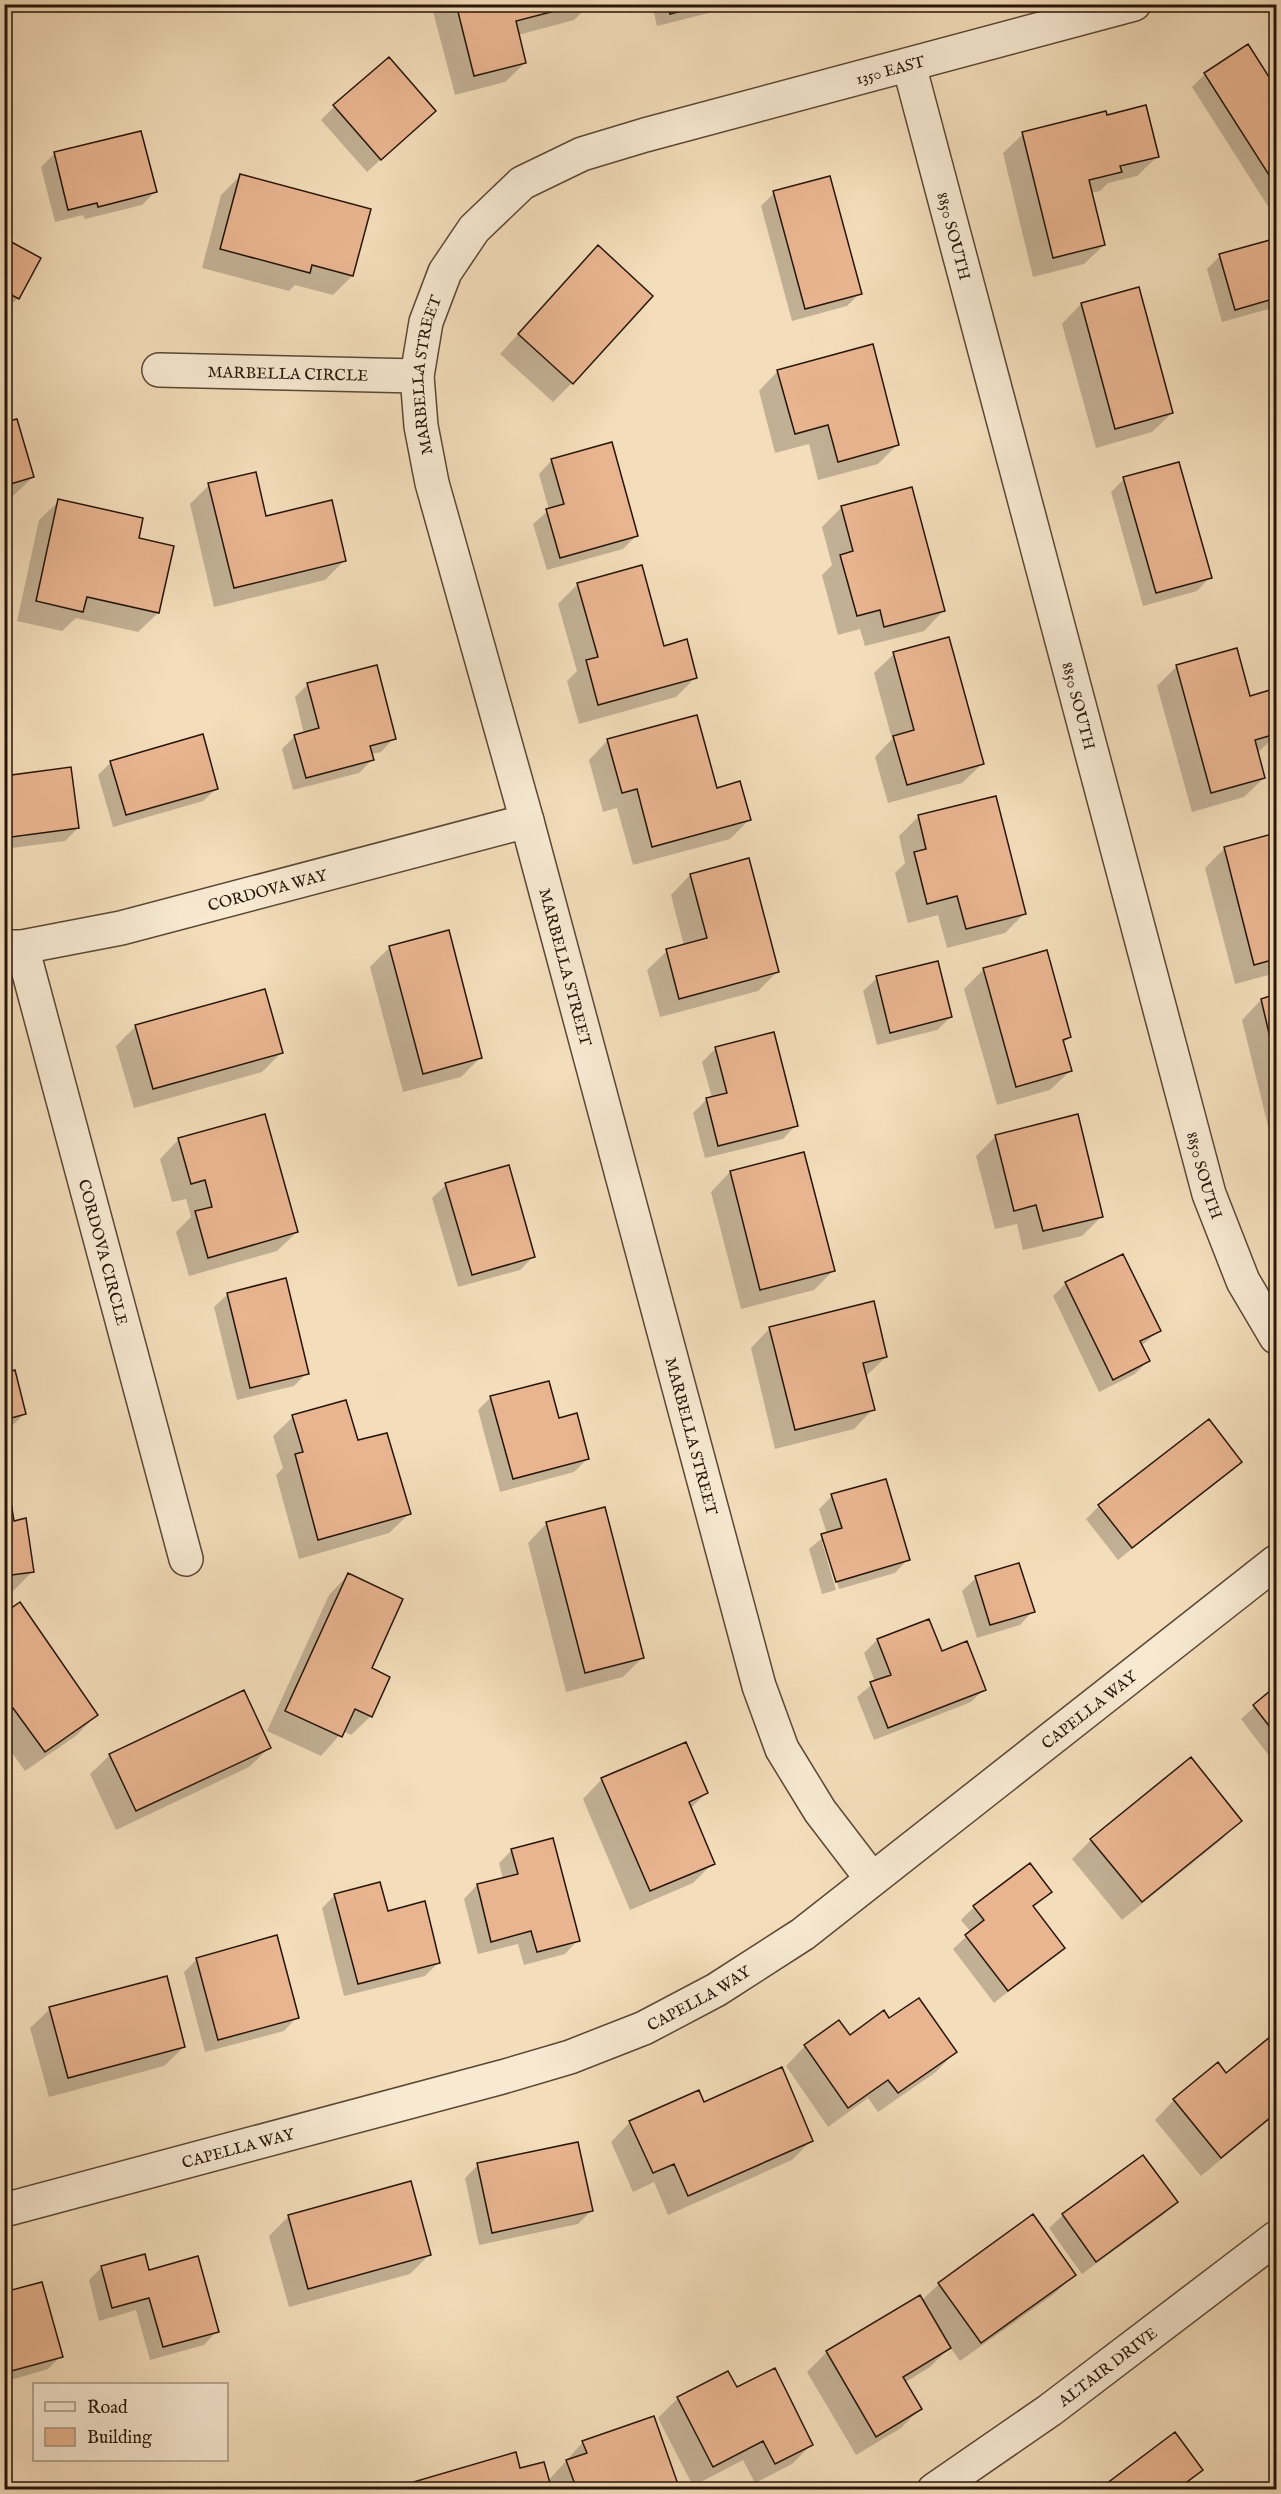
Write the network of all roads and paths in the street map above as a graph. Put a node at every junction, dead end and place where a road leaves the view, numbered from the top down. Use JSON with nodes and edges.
{"nodes":[{"id":1,"x":1134,"y":4,"type":"edge"},
{"id":2,"x":909,"y":64,"type":"junction"},
{"id":3,"x":645,"y":135,"type":"joint"},
{"id":4,"x":159,"y":370,"type":"dead end"},
{"id":5,"x":417,"y":376,"type":"junction"},
{"id":6,"x":527,"y":820,"type":"junction"},
{"id":7,"x":13,"y":947,"type":"edge"},
{"id":8,"x":1276,"y":1337,"type":"edge"},
{"id":9,"x":186,"y":1559,"type":"dead end"},
{"id":10,"x":1276,"y":1562,"type":"edge"},
{"id":11,"x":872,"y":1879,"type":"junction"},
{"id":12,"x":4,"y":2210,"type":"edge"},
{"id":13,"x":1276,"y":2238,"type":"edge"},
{"id":14,"x":942,"y":2487,"type":"edge"}],
"edges":[{"from":1,"to":2,"type":"street","name":"1350 EAST"},
{"from":2,"to":3,"type":"street","name":"1350 EAST"},
{"from":2,"to":8,"type":"street","name":"8850 SOUTH"},
{"from":3,"to":5,"type":"street","name":"MARBELLA STREET"},
{"from":4,"to":5,"type":"street","name":"MARBELLA CIRCLE"},
{"from":5,"to":6,"type":"street","name":"MARBELLA STREET"},
{"from":6,"to":7,"type":"street","name":"CORDOVA WAY"},
{"from":6,"to":11,"type":"street","name":"MARBELLA STREET"},
{"from":7,"to":9,"type":"street","name":"CORDOVA CIRCLE"},
{"from":10,"to":11,"type":"street","name":"CAPELLA WAY"},
{"from":11,"to":12,"type":"street","name":"CAPELLA WAY"},
{"from":13,"to":14,"type":"street","name":"ALTAIR DRIVE"}]}
